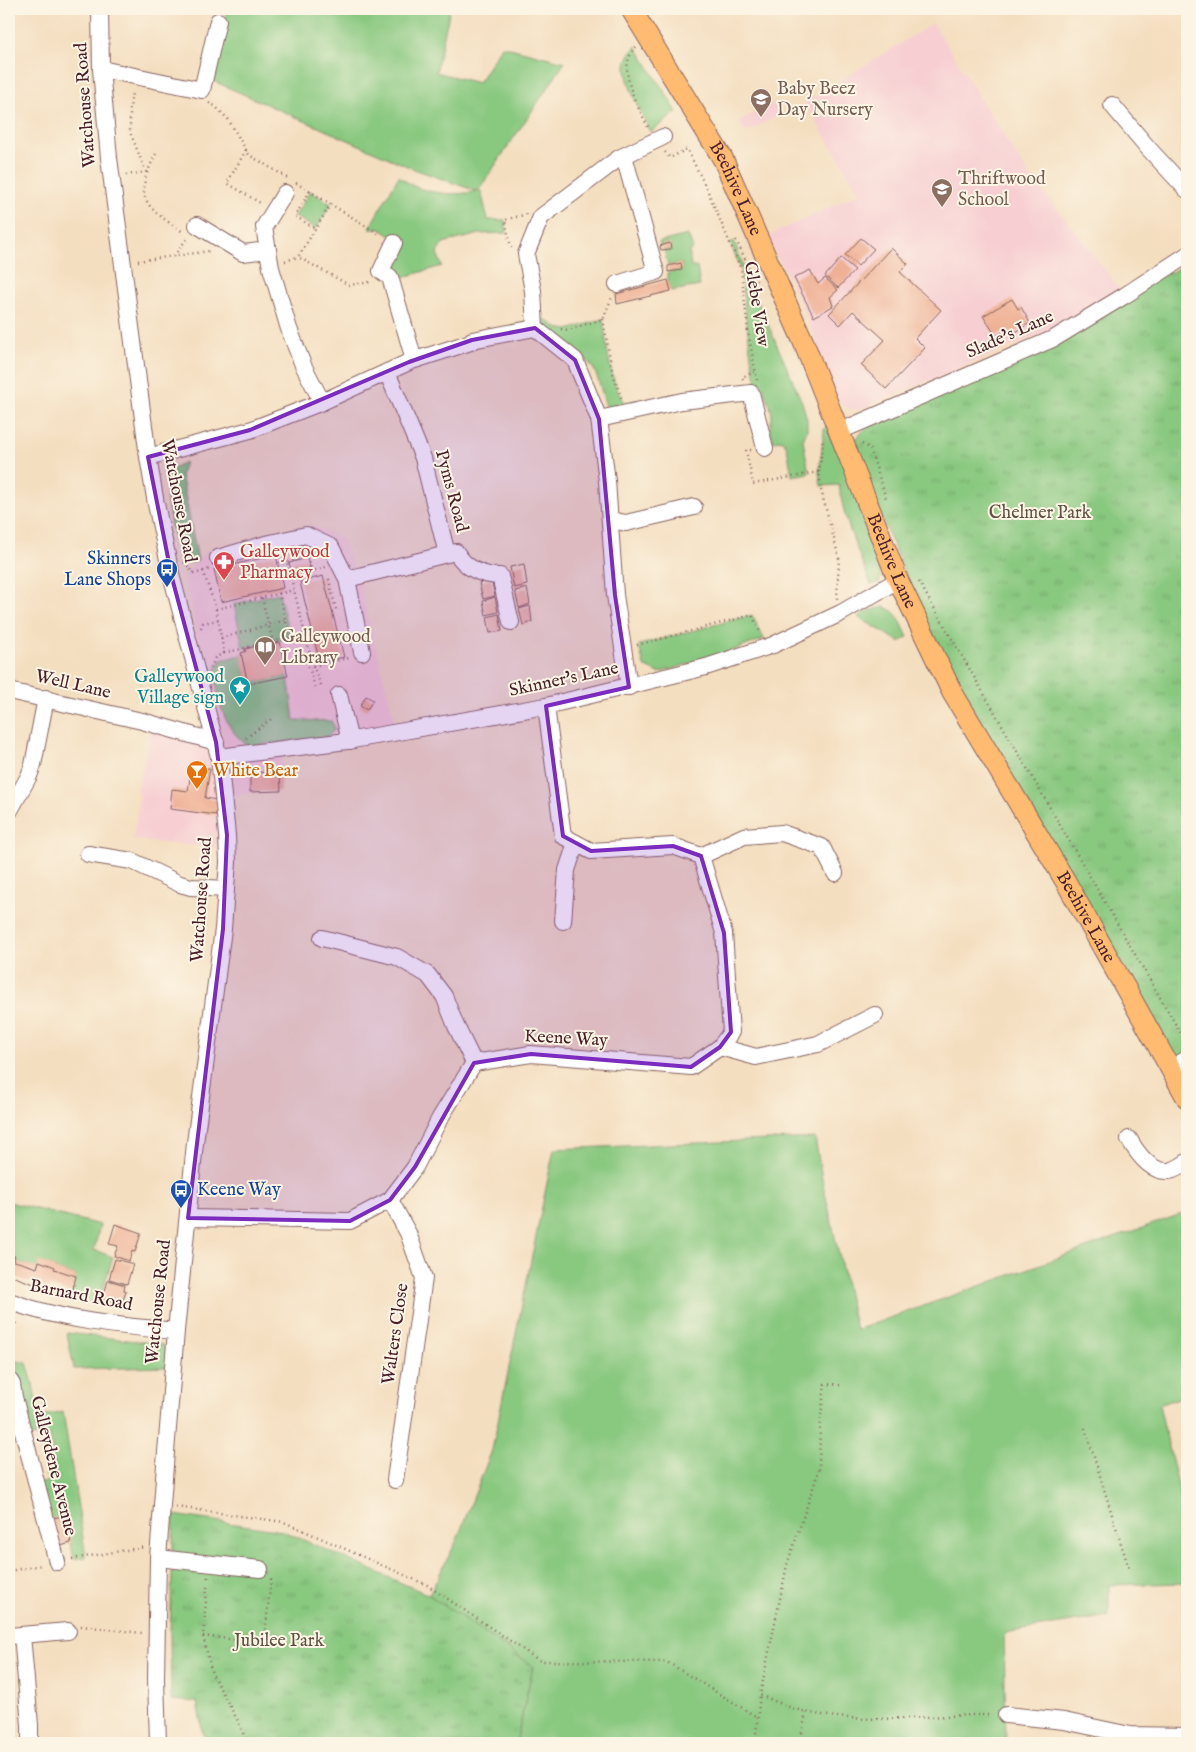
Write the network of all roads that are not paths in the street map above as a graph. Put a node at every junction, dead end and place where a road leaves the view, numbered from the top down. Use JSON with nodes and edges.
{"nodes":[{"id":1,"x":100,"y":9,"type":"edge"},
{"id":2,"x":631,"y":9,"type":"edge"},
{"id":3,"x":218,"y":21,"type":"dead end"},
{"id":4,"x":101,"y":69,"type":"junction"},
{"id":5,"x":1112,"y":105,"type":"dead end"},
{"id":6,"x":660,"y":139,"type":"road end"},
{"id":7,"x":624,"y":156,"type":"junction"},
{"id":8,"x":1187,"y":190,"type":"edge"},
{"id":9,"x":285,"y":193,"type":"dead end"},
{"id":10,"x":197,"y":225,"type":"dead end"},
{"id":11,"x":394,"y":243,"type":"road end"},
{"id":12,"x":268,"y":250,"type":"junction"},
{"id":13,"x":1187,"y":255,"type":"edge"},
{"id":14,"x":617,"y":284,"type":"road end"},
{"id":15,"x":535,"y":328,"type":"junction"},
{"id":16,"x":414,"y":360,"type":"junction"},
{"id":17,"x":387,"y":372,"type":"junction"},
{"id":18,"x":322,"y":402,"type":"junction"},
{"id":19,"x":599,"y":419,"type":"junction"},
{"id":20,"x":837,"y":428,"type":"junction"},
{"id":21,"x":765,"y":448,"type":"road end"},
{"id":22,"x":148,"y":457,"type":"junction"},
{"id":23,"x":694,"y":507,"type":"dead end"},
{"id":24,"x":610,"y":520,"type":"junction"},
{"id":25,"x":447,"y":554,"type":"junction"},
{"id":26,"x":218,"y":558,"type":"road end"},
{"id":27,"x":907,"y":578,"type":"junction"},
{"id":28,"x":347,"y":579,"type":"junction"},
{"id":29,"x":511,"y":622,"type":"dead end"},
{"id":30,"x":362,"y":652,"type":"road end"},
{"id":31,"x":629,"y":687,"type":"junction"},
{"id":32,"x":9,"y":691,"type":"edge"},
{"id":33,"x":339,"y":696,"type":"dead end"},
{"id":34,"x":46,"y":698,"type":"junction"},
{"id":35,"x":546,"y":706,"type":"junction"},
{"id":36,"x":350,"y":741,"type":"junction"},
{"id":37,"x":218,"y":749,"type":"junction"},
{"id":38,"x":9,"y":812,"type":"edge"},
{"id":39,"x":576,"y":843,"type":"junction"},
{"id":40,"x":88,"y":854,"type":"dead end"},
{"id":41,"x":701,"y":856,"type":"junction"},
{"id":42,"x":835,"y":873,"type":"dead end"},
{"id":43,"x":226,"y":889,"type":"junction"},
{"id":44,"x":563,"y":921,"type":"dead end"},
{"id":45,"x":322,"y":938,"type":"dead end"},
{"id":46,"x":875,"y":1015,"type":"dead end"},
{"id":47,"x":720,"y":1047,"type":"junction"},
{"id":48,"x":474,"y":1063,"type":"junction"},
{"id":49,"x":1179,"y":1063,"type":"edge"},
{"id":50,"x":1187,"y":1098,"type":"edge"},
{"id":51,"x":1129,"y":1139,"type":"dead end"},
{"id":52,"x":1187,"y":1162,"type":"edge"},
{"id":53,"x":390,"y":1200,"type":"junction"},
{"id":54,"x":188,"y":1218,"type":"junction"},
{"id":55,"x":9,"y":1301,"type":"edge"},
{"id":56,"x":176,"y":1331,"type":"junction"},
{"id":57,"x":9,"y":1380,"type":"edge"},
{"id":58,"x":395,"y":1480,"type":"dead end"},
{"id":59,"x":158,"y":1558,"type":"junction"},
{"id":60,"x":57,"y":1562,"type":"road end"},
{"id":61,"x":266,"y":1574,"type":"road end"},
{"id":62,"x":68,"y":1631,"type":"road end"},
{"id":63,"x":16,"y":1636,"type":"edge"},
{"id":64,"x":1006,"y":1715,"type":"road end"},
{"id":65,"x":1187,"y":1736,"type":"edge"},
{"id":66,"x":30,"y":1743,"type":"edge"},
{"id":67,"x":158,"y":1743,"type":"edge"}],
"edges":[{"from":1,"to":4,"type":"street","name":"Watchouse Road"},
{"from":2,"to":20,"type":"main road","name":"Beehive Lane"},
{"from":3,"to":4,"type":"street"},
{"from":4,"to":22,"type":"street","name":"Watchouse Road"},
{"from":5,"to":8,"type":"street"},
{"from":6,"to":7,"type":"street"},
{"from":7,"to":14,"type":"street"},
{"from":7,"to":15,"type":"street"},
{"from":9,"to":12,"type":"street"},
{"from":10,"to":12,"type":"street"},
{"from":11,"to":16,"type":"street"},
{"from":12,"to":18,"type":"street"},
{"from":13,"to":20,"type":"street","name":"Slade's Lane"},
{"from":15,"to":16,"type":"street"},
{"from":15,"to":19,"type":"street"},
{"from":16,"to":17,"type":"street"},
{"from":17,"to":18,"type":"street"},
{"from":17,"to":25,"type":"street","name":"Pyms Road"},
{"from":18,"to":22,"type":"street"},
{"from":19,"to":21,"type":"street"},
{"from":19,"to":24,"type":"street"},
{"from":20,"to":27,"type":"main road","name":"Beehive Lane"},
{"from":22,"to":37,"type":"street","name":"Watchouse Road"},
{"from":23,"to":24,"type":"street"},
{"from":24,"to":31,"type":"street"},
{"from":25,"to":28,"type":"street","name":"Pyms Road"},
{"from":25,"to":29,"type":"street"},
{"from":26,"to":28,"type":"street"},
{"from":27,"to":31,"type":"street","name":"Skinner's Lane"},
{"from":27,"to":49,"type":"main road","name":"Beehive Lane"},
{"from":28,"to":30,"type":"street"},
{"from":31,"to":35,"type":"street","name":"Skinner's Lane"},
{"from":32,"to":34,"type":"street","name":"Well Lane"},
{"from":33,"to":36,"type":"street"},
{"from":34,"to":37,"type":"street","name":"Well Lane"},
{"from":34,"to":38,"type":"street"},
{"from":35,"to":36,"type":"street","name":"Skinner's Lane"},
{"from":35,"to":39,"type":"street"},
{"from":36,"to":37,"type":"street","name":"Skinner's Lane"},
{"from":37,"to":43,"type":"street","name":"Watchouse Road"},
{"from":39,"to":41,"type":"street"},
{"from":39,"to":44,"type":"street"},
{"from":40,"to":43,"type":"street"},
{"from":41,"to":42,"type":"street"},
{"from":41,"to":47,"type":"street","name":"Keene Way"},
{"from":43,"to":54,"type":"street","name":"Watchouse Road"},
{"from":45,"to":48,"type":"street"},
{"from":46,"to":47,"type":"street"},
{"from":47,"to":48,"type":"street","name":"Keene Way"},
{"from":48,"to":53,"type":"street"},
{"from":49,"to":50,"type":"main road","name":"Beehive Lane"},
{"from":51,"to":52,"type":"street"},
{"from":53,"to":54,"type":"street"},
{"from":53,"to":58,"type":"street","name":"Walters Close"},
{"from":54,"to":56,"type":"street","name":"Watchouse Road"},
{"from":55,"to":56,"type":"street","name":"Barnard Road"},
{"from":56,"to":59,"type":"street","name":"Watchouse Road"},
{"from":57,"to":60,"type":"street","name":"Galleydene Avenue"},
{"from":59,"to":61,"type":"street"},
{"from":59,"to":67,"type":"street","name":"Watchouse Road"},
{"from":62,"to":63,"type":"street"},
{"from":63,"to":66,"type":"street"},
{"from":64,"to":65,"type":"street"}]}
